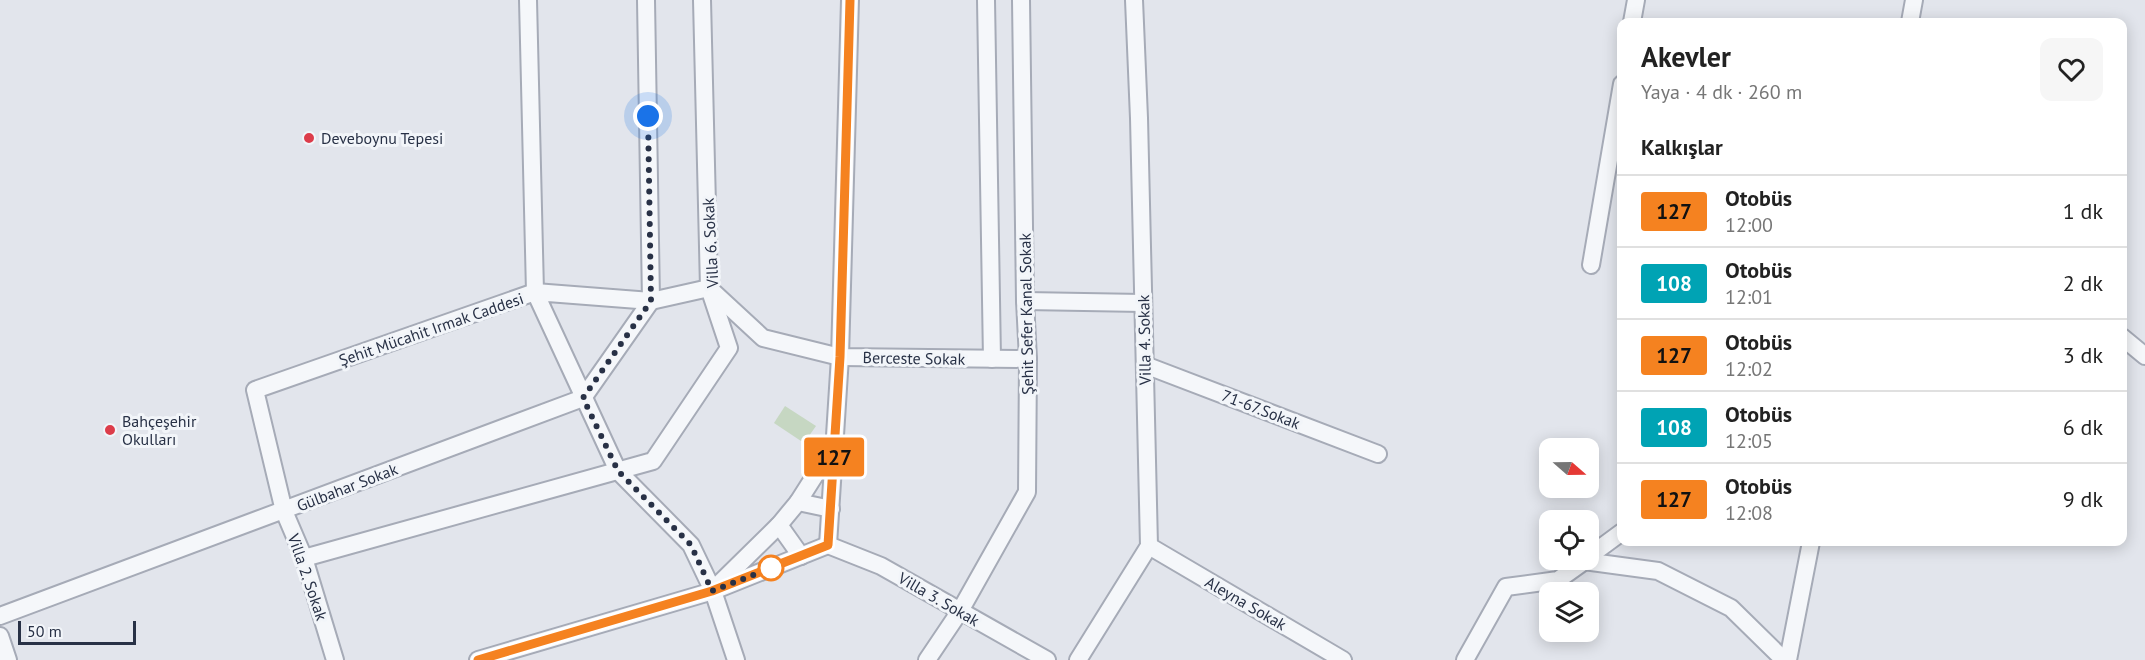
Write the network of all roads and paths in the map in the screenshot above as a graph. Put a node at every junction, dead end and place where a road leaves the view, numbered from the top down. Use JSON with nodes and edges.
{"nodes":[{"id":1,"x":528,"y":0,"type":"edge"},
{"id":2,"x":646,"y":0,"type":"edge"},
{"id":3,"x":702,"y":0,"type":"edge"},
{"id":4,"x":850,"y":0,"type":"edge"},
{"id":5,"x":986,"y":0,"type":"edge"},
{"id":6,"x":1021,"y":0,"type":"edge"},
{"id":7,"x":1134,"y":0,"type":"edge"},
{"id":8,"x":1636,"y":0,"type":"edge"},
{"id":9,"x":1914,"y":0,"type":"edge"},
{"id":10,"x":1633,"y":18,"type":"edge"},
{"id":11,"x":1911,"y":18,"type":"edge"},
{"id":12,"x":1617,"y":113,"type":"edge"},
{"id":13,"x":1591,"y":265,"type":"dead end"},
{"id":14,"x":710,"y":288,"type":"junction"},
{"id":15,"x":535,"y":292,"type":"junction"},
{"id":16,"x":651,"y":301,"type":"junction"},
{"id":17,"x":1025,"y":301,"type":"junction"},
{"id":18,"x":1143,"y":303,"type":"junction"},
{"id":19,"x":2127,"y":341,"type":"edge"},
{"id":20,"x":2145,"y":356,"type":"edge"},
{"id":21,"x":840,"y":357,"type":"junction"},
{"id":22,"x":992,"y":359,"type":"junction"},
{"id":23,"x":1028,"y":359,"type":"junction"},
{"id":24,"x":1145,"y":364,"type":"junction"},
{"id":25,"x":255,"y":390,"type":"joint"},
{"id":26,"x":583,"y":398,"type":"junction"},
{"id":27,"x":834,"y":446,"type":"junction"},
{"id":28,"x":1377,"y":454,"type":"dead end"},
{"id":29,"x":618,"y":471,"type":"junction"},
{"id":30,"x":798,"y":502,"type":"junction"},
{"id":31,"x":831,"y":509,"type":"junction"},
{"id":32,"x":284,"y":511,"type":"junction"},
{"id":33,"x":779,"y":525,"type":"junction"},
{"id":34,"x":1617,"y":536,"type":"edge"},
{"id":35,"x":828,"y":545,"type":"junction"},
{"id":36,"x":1149,"y":546,"type":"junction"},
{"id":37,"x":1810,"y":546,"type":"edge"},
{"id":38,"x":1599,"y":549,"type":"edge"},
{"id":39,"x":801,"y":556,"type":"junction"},
{"id":40,"x":304,"y":558,"type":"junction"},
{"id":41,"x":1599,"y":561,"type":"edge"},
{"id":42,"x":1571,"y":570,"type":"edge"},
{"id":43,"x":712,"y":591,"type":"junction"},
{"id":44,"x":960,"y":611,"type":"junction"},
{"id":45,"x":0,"y":616,"type":"edge"},
{"id":46,"x":0,"y":636,"type":"edge"},
{"id":47,"x":8,"y":660,"type":"edge"},
{"id":48,"x":335,"y":660,"type":"edge"},
{"id":49,"x":478,"y":660,"type":"edge"},
{"id":50,"x":736,"y":660,"type":"edge"},
{"id":51,"x":927,"y":660,"type":"edge"},
{"id":52,"x":1047,"y":660,"type":"edge"},
{"id":53,"x":1078,"y":660,"type":"edge"},
{"id":54,"x":1343,"y":660,"type":"edge"},
{"id":55,"x":1465,"y":660,"type":"edge"},
{"id":56,"x":1786,"y":660,"type":"edge"}],
"edges":[{"from":1,"to":15,"type":"street","name":"Şehit Mücahit Irmak Caddesi"},
{"from":2,"to":16,"type":"street"},
{"from":3,"to":14,"type":"street","name":"Villa 6. Sokak"},
{"from":4,"to":21,"type":"street"},
{"from":5,"to":22,"type":"street"},
{"from":6,"to":17,"type":"street","name":"Şehit Sefer Kanal Sokak"},
{"from":7,"to":18,"type":"street","name":"Villa 4. Sokak"},
{"from":8,"to":10,"type":"street"},
{"from":9,"to":11,"type":"street"},
{"from":12,"to":13,"type":"street"},
{"from":14,"to":16,"type":"street"},
{"from":14,"to":21,"type":"street","name":"Berceste Sokak"},
{"from":14,"to":29,"type":"street","name":"Villa 6. Sokak"},
{"from":15,"to":16,"type":"street"},
{"from":15,"to":25,"type":"street","name":"Şehit Mücahit Irmak Caddesi"},
{"from":15,"to":26,"type":"street"},
{"from":16,"to":26,"type":"street"},
{"from":17,"to":18,"type":"street"},
{"from":17,"to":23,"type":"street","name":"Şehit Sefer Kanal Sokak"},
{"from":18,"to":24,"type":"street","name":"Villa 4. Sokak"},
{"from":19,"to":20,"type":"street"},
{"from":21,"to":22,"type":"street","name":"Berceste Sokak"},
{"from":21,"to":27,"type":"street"},
{"from":22,"to":23,"type":"street","name":"Berceste Sokak"},
{"from":23,"to":44,"type":"street","name":"Şehit Sefer Kanal Sokak"},
{"from":24,"to":28,"type":"street","name":"71-67.Sokak"},
{"from":24,"to":36,"type":"street","name":"Villa 4. Sokak"},
{"from":25,"to":32,"type":"street","name":"Villa 2. Sokak"},
{"from":26,"to":29,"type":"street"},
{"from":26,"to":32,"type":"street","name":"Gülbahar Sokak"},
{"from":27,"to":30,"type":"street"},
{"from":27,"to":31,"type":"street"},
{"from":29,"to":40,"type":"street"},
{"from":29,"to":43,"type":"street"},
{"from":30,"to":31,"type":"street"},
{"from":30,"to":33,"type":"street"},
{"from":31,"to":35,"type":"street"},
{"from":32,"to":40,"type":"street","name":"Villa 2. Sokak"},
{"from":32,"to":45,"type":"street","name":"Gülbahar Sokak"},
{"from":33,"to":39,"type":"street"},
{"from":33,"to":43,"type":"street"},
{"from":34,"to":38,"type":"street"},
{"from":35,"to":39,"type":"street"},
{"from":35,"to":44,"type":"street","name":"Villa 3. Sokak"},
{"from":36,"to":53,"type":"street"},
{"from":36,"to":54,"type":"street","name":"Aleyna Sokak"},
{"from":37,"to":56,"type":"street"},
{"from":39,"to":43,"type":"street"},
{"from":40,"to":48,"type":"street","name":"Villa 2. Sokak"},
{"from":41,"to":56,"type":"street"},
{"from":42,"to":55,"type":"street"},
{"from":43,"to":49,"type":"street"},
{"from":43,"to":50,"type":"street"},
{"from":44,"to":51,"type":"street","name":"Şehit Sefer Kanal Sokak"},
{"from":44,"to":52,"type":"street","name":"Villa 3. Sokak"},
{"from":46,"to":47,"type":"street"}]}
